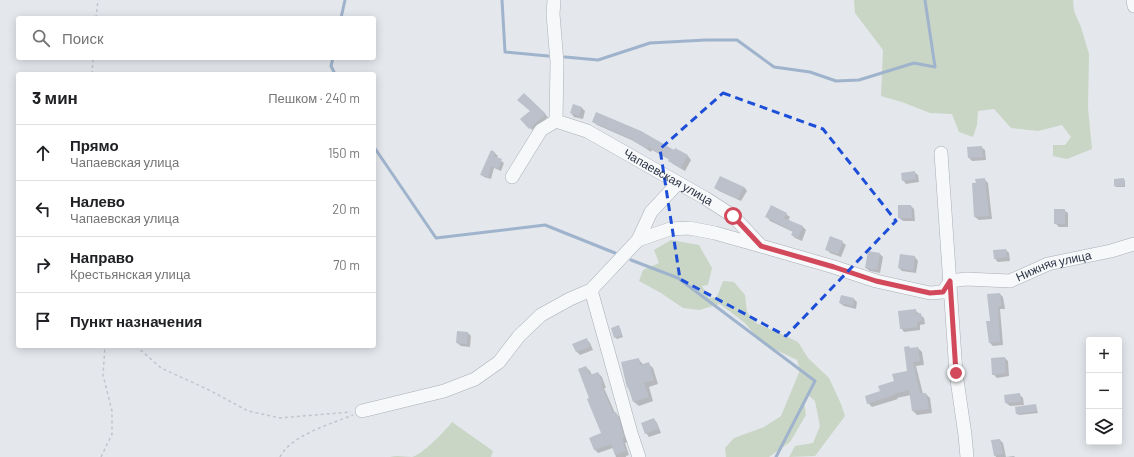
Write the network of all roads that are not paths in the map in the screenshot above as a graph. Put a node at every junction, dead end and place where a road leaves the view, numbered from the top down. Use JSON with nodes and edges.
{"nodes":[{"id":1,"x":554,"y":0,"type":"edge"},
{"id":2,"x":1133,"y":0,"type":"edge"},
{"id":3,"x":1134,"y":6,"type":"edge"},
{"id":4,"x":556,"y":121,"type":"junction"},
{"id":5,"x":941,"y":153,"type":"dead end"},
{"id":6,"x":512,"y":177,"type":"dead end"},
{"id":7,"x":678,"y":183,"type":"junction"},
{"id":8,"x":638,"y":240,"type":"junction"},
{"id":9,"x":1134,"y":244,"type":"edge"},
{"id":10,"x":761,"y":246,"type":"junction"},
{"id":11,"x":950,"y":281,"type":"junction"},
{"id":12,"x":590,"y":290,"type":"junction"},
{"id":13,"x":362,"y":411,"type":"road end"},
{"id":14,"x":640,"y":457,"type":"edge"},
{"id":15,"x":967,"y":457,"type":"edge"}],
"edges":[{"from":1,"to":4,"type":"street"},
{"from":2,"to":3,"type":"street"},
{"from":4,"to":6,"type":"street"},
{"from":4,"to":7,"type":"street","name":"Чапаевская улица"},
{"from":5,"to":11,"type":"street"},
{"from":7,"to":8,"type":"street"},
{"from":7,"to":10,"type":"street","name":"Чапаевская улица"},
{"from":8,"to":10,"type":"street"},
{"from":8,"to":12,"type":"street"},
{"from":9,"to":11,"type":"street","name":"Нижняя улица"},
{"from":10,"to":11,"type":"street"},
{"from":11,"to":15,"type":"street"},
{"from":12,"to":13,"type":"street"},
{"from":12,"to":14,"type":"street"}]}
